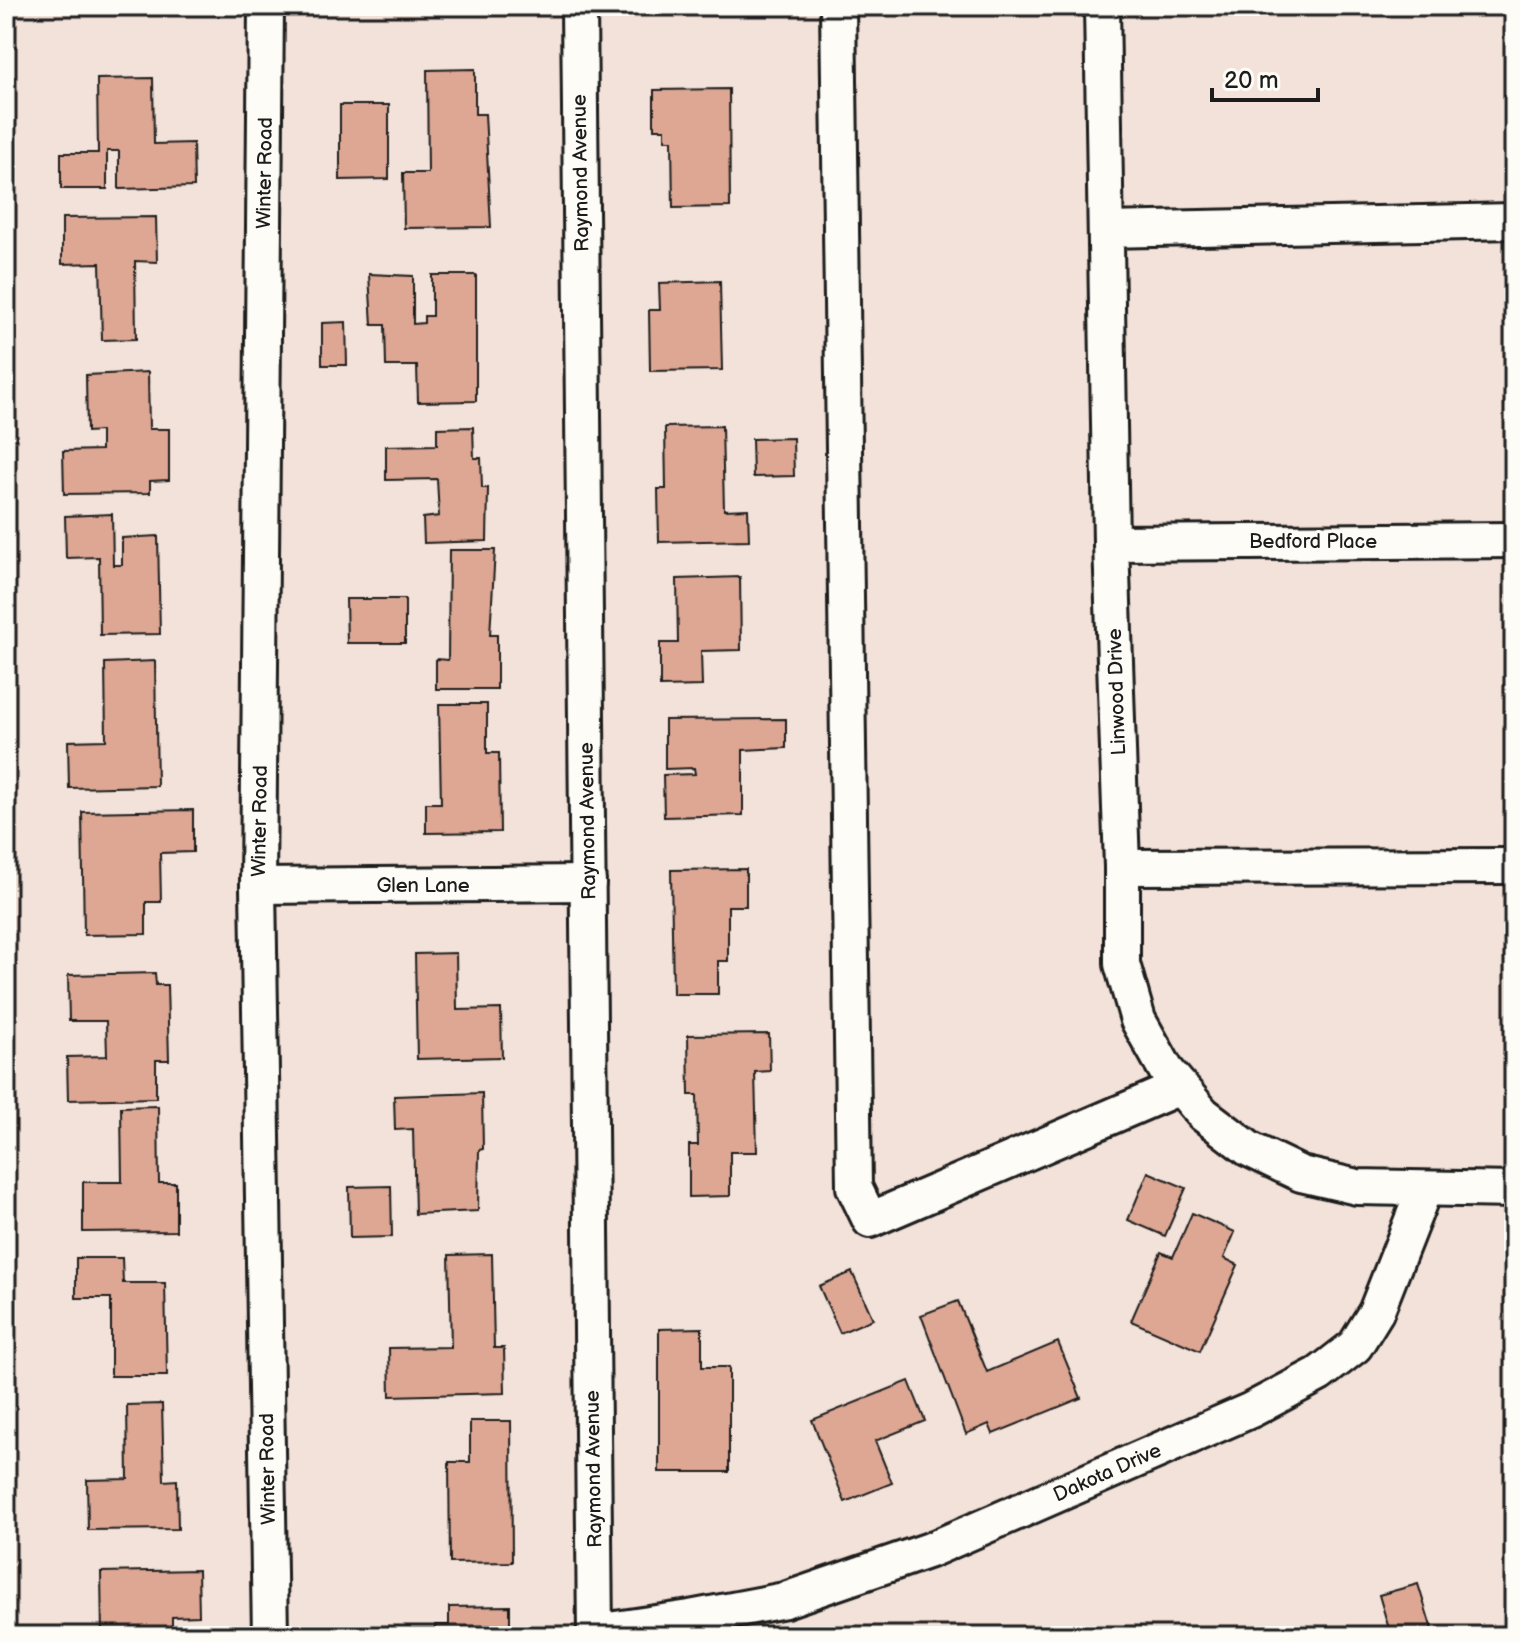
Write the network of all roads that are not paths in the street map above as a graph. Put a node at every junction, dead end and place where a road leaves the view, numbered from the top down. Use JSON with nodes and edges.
{"nodes":[{"id":1,"x":266,"y":6,"type":"edge"},
{"id":2,"x":579,"y":6,"type":"edge"},
{"id":3,"x":838,"y":6,"type":"edge"},
{"id":4,"x":1102,"y":6,"type":"edge"},
{"id":5,"x":1514,"y":221,"type":"edge"},
{"id":6,"x":1106,"y":230,"type":"junction"},
{"id":7,"x":1514,"y":540,"type":"edge"},
{"id":8,"x":1111,"y":543,"type":"junction"},
{"id":9,"x":1514,"y":866,"type":"edge"},
{"id":10,"x":1122,"y":867,"type":"junction"},
{"id":11,"x":588,"y":883,"type":"junction"},
{"id":12,"x":258,"y":886,"type":"junction"},
{"id":13,"x":1180,"y":1087,"type":"junction"},
{"id":14,"x":1424,"y":1190,"type":"junction"},
{"id":15,"x":1514,"y":1190,"type":"edge"},
{"id":16,"x":595,"y":1634,"type":"edge"},
{"id":17,"x":270,"y":1636,"type":"edge"}],
"edges":[{"from":1,"to":12,"type":"street","name":"Winter Road"},
{"from":2,"to":11,"type":"street","name":"Raymond Avenue"},
{"from":3,"to":13,"type":"street"},
{"from":4,"to":6,"type":"street","name":"Linwood Drive"},
{"from":5,"to":6,"type":"street"},
{"from":6,"to":8,"type":"street","name":"Linwood Drive"},
{"from":7,"to":8,"type":"street","name":"Bedford Place"},
{"from":8,"to":10,"type":"street","name":"Linwood Drive"},
{"from":9,"to":10,"type":"street"},
{"from":10,"to":13,"type":"street","name":"Linwood Drive"},
{"from":11,"to":12,"type":"street","name":"Glen Lane"},
{"from":11,"to":16,"type":"street","name":"Raymond Avenue"},
{"from":12,"to":17,"type":"street","name":"Winter Road"},
{"from":13,"to":14,"type":"street","name":"Linwood Drive"},
{"from":14,"to":15,"type":"street"},
{"from":14,"to":16,"type":"street","name":"Dakota Drive"}]}
